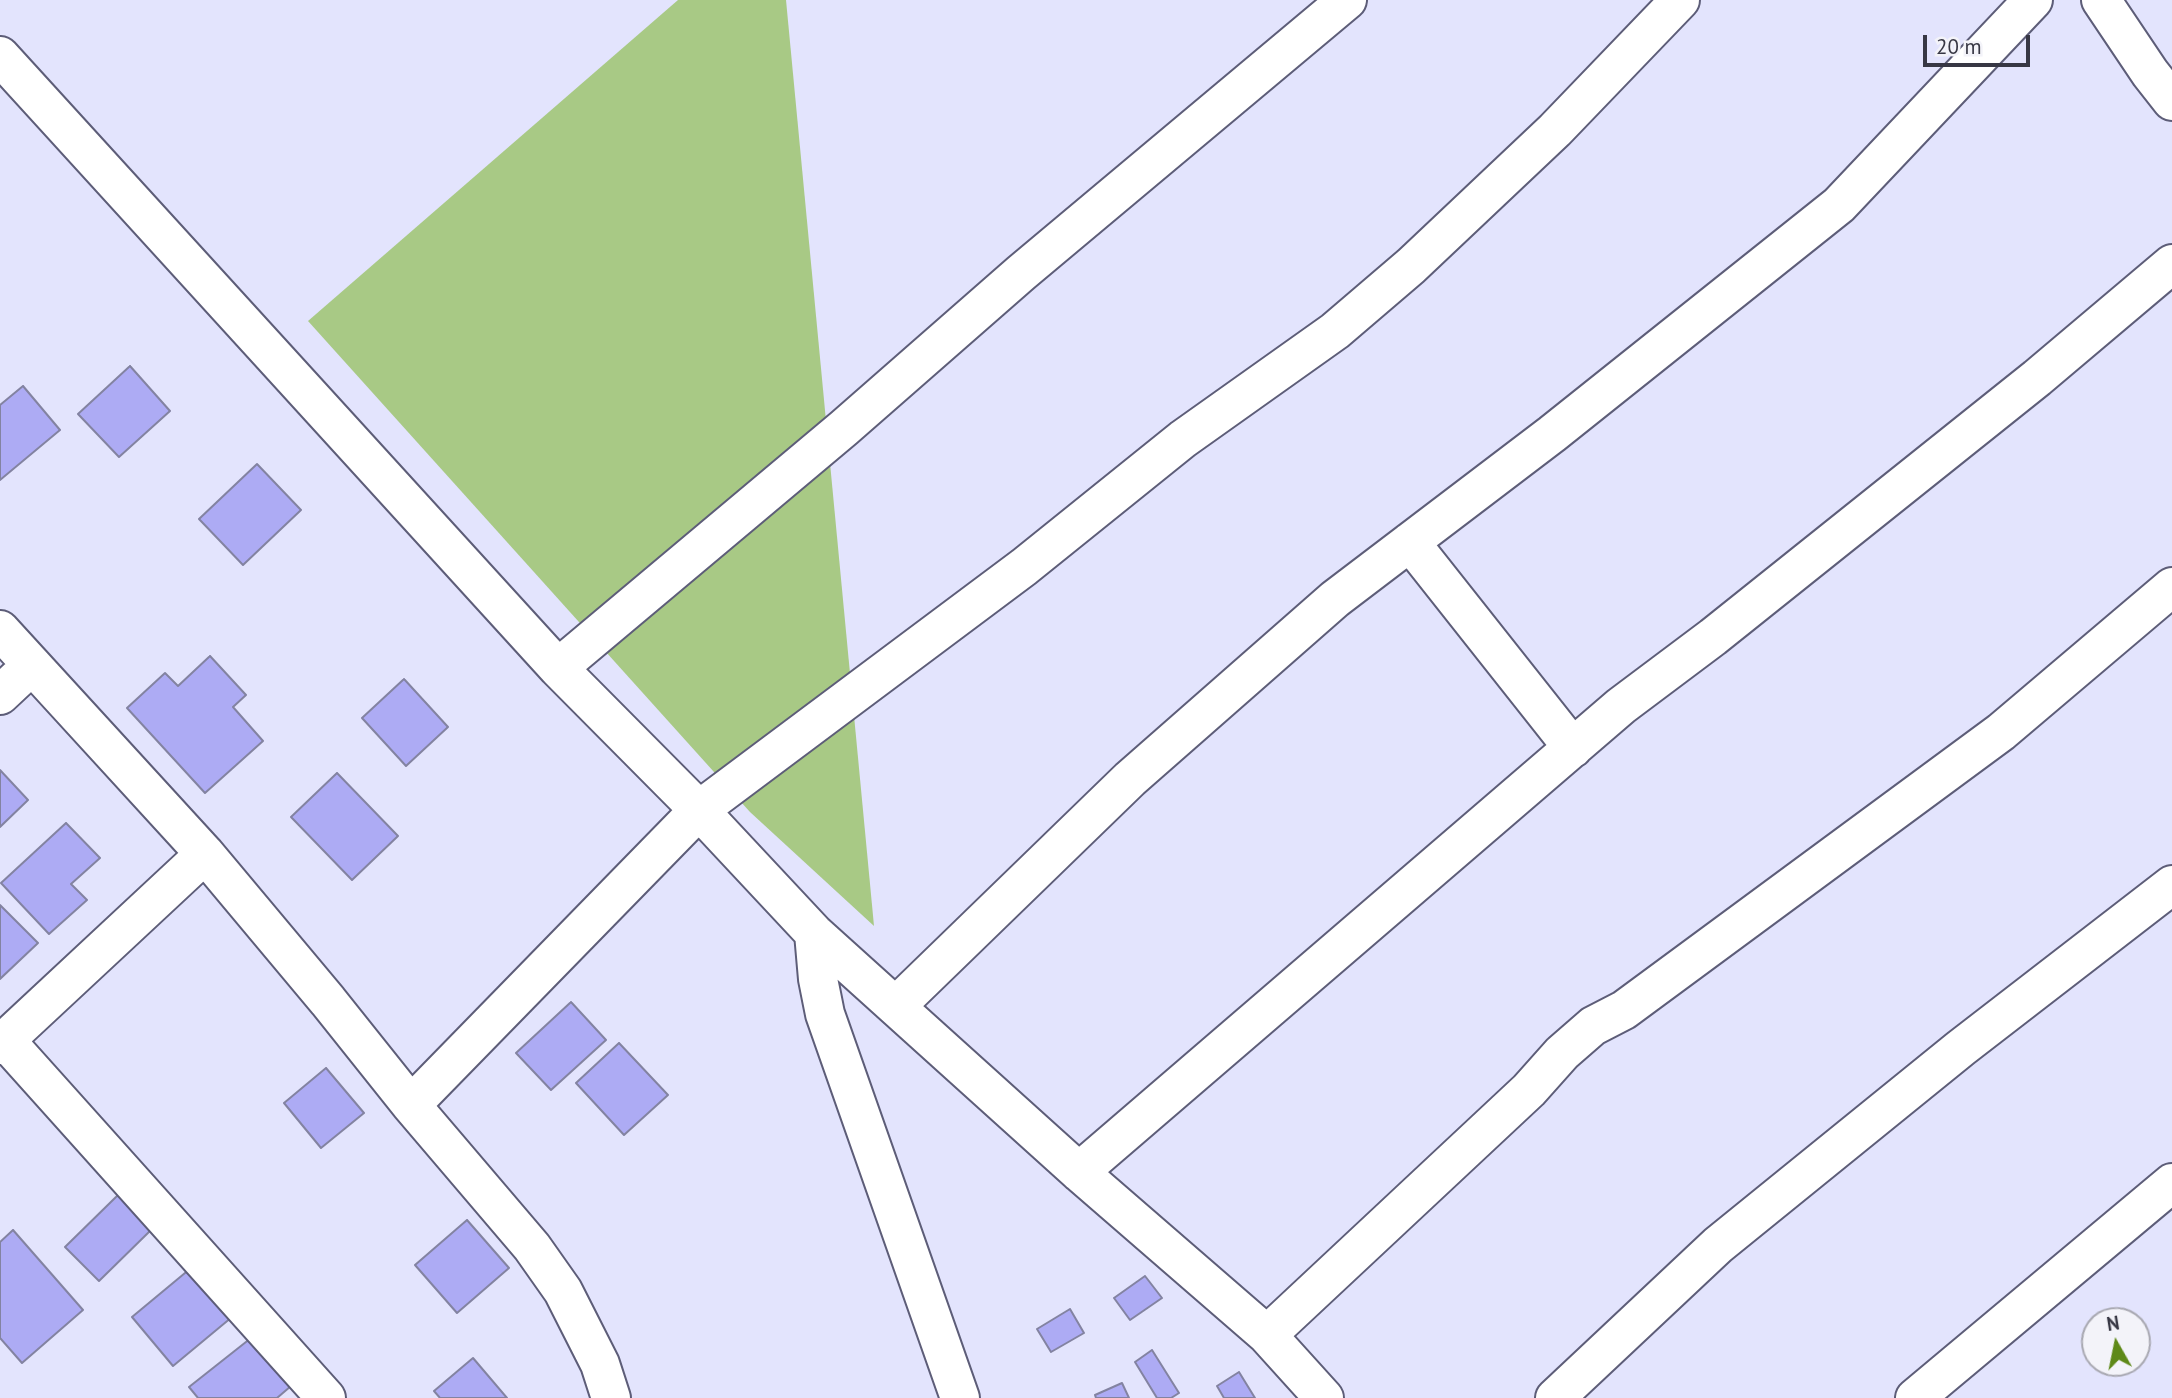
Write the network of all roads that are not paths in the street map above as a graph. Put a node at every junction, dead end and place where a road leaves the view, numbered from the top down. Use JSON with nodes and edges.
{"nodes":[{"id":1,"x":1347,"y":0,"type":"edge"},
{"id":2,"x":1680,"y":0,"type":"edge"},
{"id":3,"x":2033,"y":0,"type":"edge"},
{"id":4,"x":2101,"y":0,"type":"edge"},
{"id":5,"x":0,"y":56,"type":"edge"},
{"id":6,"x":2172,"y":100,"type":"edge"},
{"id":7,"x":2172,"y":264,"type":"edge"},
{"id":8,"x":1410,"y":542,"type":"junction"},
{"id":9,"x":2172,"y":587,"type":"edge"},
{"id":10,"x":0,"y":630,"type":"edge"},
{"id":11,"x":31,"y":666,"type":"junction"},
{"id":12,"x":558,"y":668,"type":"junction"},
{"id":13,"x":0,"y":695,"type":"edge"},
{"id":14,"x":1573,"y":748,"type":"junction"},
{"id":15,"x":699,"y":810,"type":"junction"},
{"id":16,"x":205,"y":854,"type":"junction"},
{"id":17,"x":2172,"y":885,"type":"edge"},
{"id":18,"x":814,"y":933,"type":"junction"},
{"id":19,"x":896,"y":1006,"type":"junction"},
{"id":20,"x":3,"y":1043,"type":"edge"},
{"id":21,"x":411,"y":1105,"type":"junction"},
{"id":22,"x":1079,"y":1172,"type":"junction"},
{"id":23,"x":2172,"y":1183,"type":"edge"},
{"id":24,"x":1266,"y":1335,"type":"junction"},
{"id":25,"x":327,"y":1398,"type":"edge"},
{"id":26,"x":611,"y":1398,"type":"edge"},
{"id":27,"x":960,"y":1398,"type":"edge"},
{"id":28,"x":1324,"y":1398,"type":"edge"},
{"id":29,"x":1555,"y":1398,"type":"edge"},
{"id":30,"x":1915,"y":1398,"type":"edge"}],
"edges":[{"from":1,"to":12,"type":"street"},
{"from":2,"to":15,"type":"street"},
{"from":3,"to":8,"type":"street"},
{"from":4,"to":6,"type":"street"},
{"from":5,"to":12,"type":"street"},
{"from":7,"to":14,"type":"street"},
{"from":8,"to":14,"type":"street"},
{"from":8,"to":19,"type":"street"},
{"from":9,"to":24,"type":"street"},
{"from":10,"to":11,"type":"street"},
{"from":11,"to":13,"type":"street"},
{"from":11,"to":16,"type":"street"},
{"from":12,"to":15,"type":"street"},
{"from":14,"to":22,"type":"street"},
{"from":15,"to":18,"type":"street"},
{"from":15,"to":21,"type":"street"},
{"from":16,"to":20,"type":"street"},
{"from":16,"to":21,"type":"street"},
{"from":17,"to":29,"type":"street"},
{"from":18,"to":19,"type":"street"},
{"from":18,"to":27,"type":"street"},
{"from":19,"to":22,"type":"street"},
{"from":20,"to":25,"type":"street"},
{"from":21,"to":26,"type":"street"},
{"from":22,"to":24,"type":"street"},
{"from":23,"to":30,"type":"street"},
{"from":24,"to":28,"type":"street"}]}
